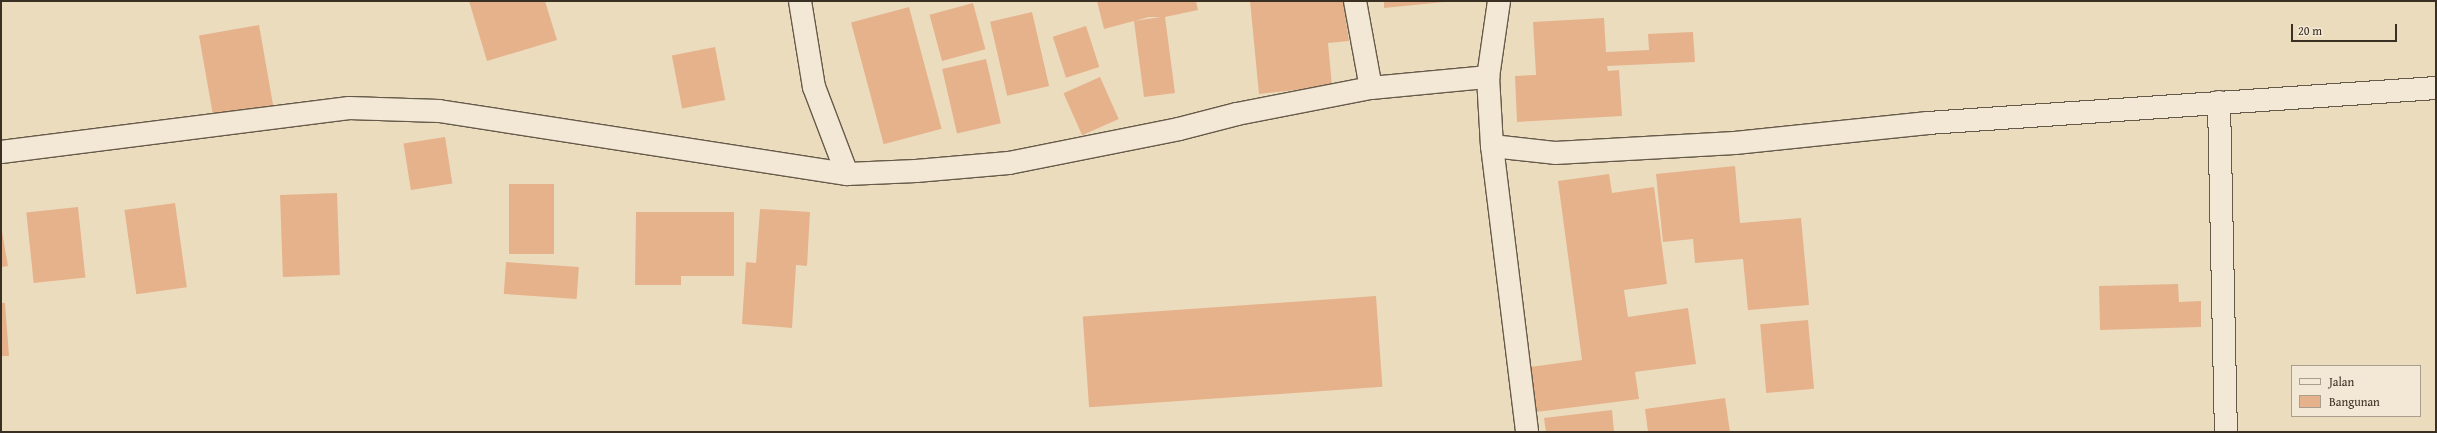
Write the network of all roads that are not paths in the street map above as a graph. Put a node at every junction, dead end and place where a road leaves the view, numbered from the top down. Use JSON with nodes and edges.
{"nodes":[{"id":1,"x":800,"y":1,"type":"edge"},
{"id":2,"x":1355,"y":1,"type":"edge"},
{"id":3,"x":1499,"y":1,"type":"edge"},
{"id":4,"x":1488,"y":77,"type":"junction"},
{"id":5,"x":1371,"y":88,"type":"junction"},
{"id":6,"x":2436,"y":88,"type":"edge"},
{"id":7,"x":2219,"y":102,"type":"junction"},
{"id":8,"x":1492,"y":146,"type":"junction"},
{"id":9,"x":1,"y":152,"type":"edge"},
{"id":10,"x":847,"y":174,"type":"junction"},
{"id":11,"x":1527,"y":432,"type":"edge"},
{"id":12,"x":2226,"y":432,"type":"edge"}],
"edges":[{"from":1,"to":10,"type":"street"},
{"from":2,"to":5,"type":"street"},
{"from":3,"to":4,"type":"street"},
{"from":4,"to":5,"type":"street"},
{"from":4,"to":8,"type":"street"},
{"from":5,"to":10,"type":"street"},
{"from":6,"to":7,"type":"street"},
{"from":7,"to":8,"type":"street"},
{"from":7,"to":12,"type":"street"},
{"from":8,"to":11,"type":"street"},
{"from":9,"to":10,"type":"street"}]}
